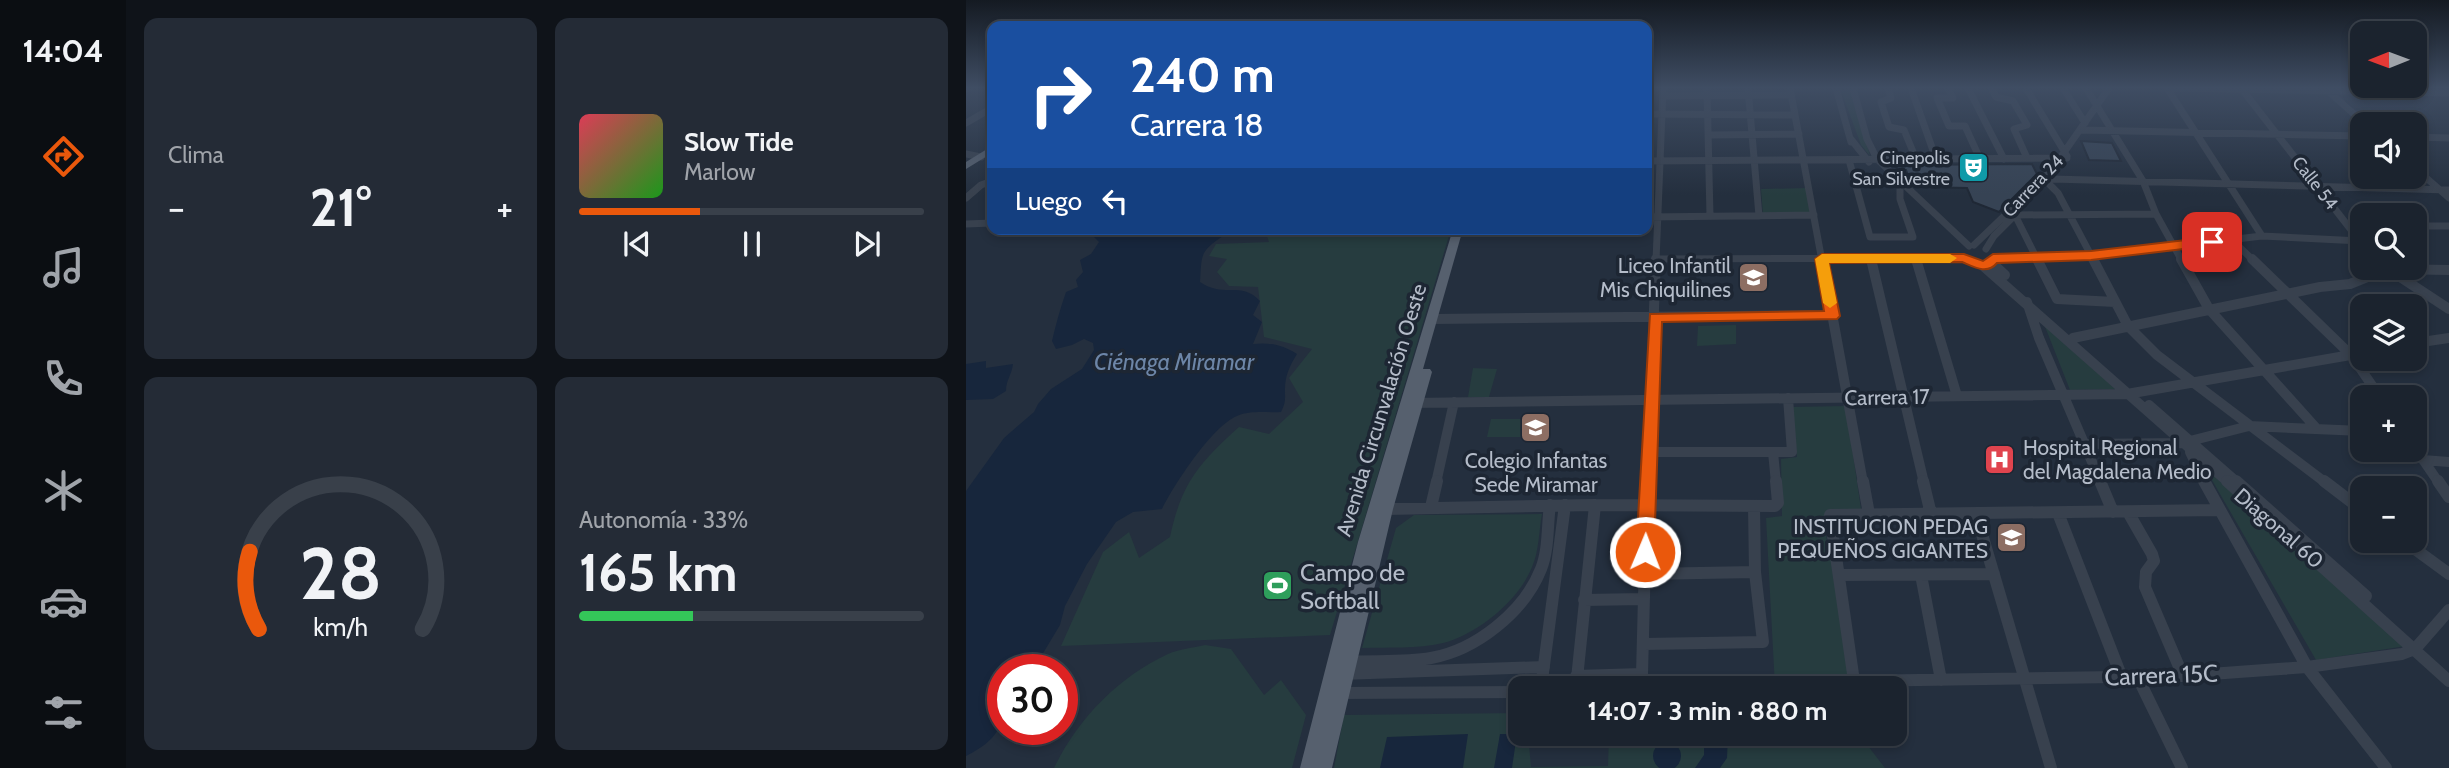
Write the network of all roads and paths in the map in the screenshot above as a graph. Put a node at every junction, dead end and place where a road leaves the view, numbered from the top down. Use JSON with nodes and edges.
{"nodes":[{"id":1,"x":1662,"y":124,"type":"edge"},
{"id":2,"x":1707,"y":124,"type":"edge"},
{"id":3,"x":1751,"y":124,"type":"edge"},
{"id":4,"x":1797,"y":124,"type":"edge"},
{"id":5,"x":1846,"y":124,"type":"edge"},
{"id":6,"x":1863,"y":124,"type":"edge"},
{"id":7,"x":1888,"y":124,"type":"edge"},
{"id":8,"x":1924,"y":124,"type":"edge"},
{"id":9,"x":1948,"y":124,"type":"edge"},
{"id":10,"x":1986,"y":124,"type":"edge"},
{"id":11,"x":2025,"y":124,"type":"edge"},
{"id":12,"x":2046,"y":124,"type":"edge"},
{"id":13,"x":2083,"y":124,"type":"edge"},
{"id":14,"x":2087,"y":124,"type":"edge"},
{"id":15,"x":2108,"y":124,"type":"edge"},
{"id":16,"x":2189,"y":124,"type":"edge"},
{"id":17,"x":2269,"y":124,"type":"edge"},
{"id":18,"x":2085,"y":127,"type":"junction"},
{"id":19,"x":2112,"y":130,"type":"junction"},
{"id":20,"x":2194,"y":132,"type":"junction"},
{"id":21,"x":1799,"y":134,"type":"junction"},
{"id":22,"x":2277,"y":134,"type":"junction"},
{"id":23,"x":1707,"y":135,"type":"junction"},
{"id":24,"x":1751,"y":135,"type":"junction"},
{"id":25,"x":2350,"y":136,"type":"edge"},
{"id":26,"x":2427,"y":137,"type":"edge"},
{"id":27,"x":1850,"y":138,"type":"junction"},
{"id":28,"x":2449,"y":138,"type":"edge"},
{"id":29,"x":987,"y":147,"type":"edge"},
{"id":30,"x":971,"y":157,"type":"edge"},
{"id":31,"x":2065,"y":157,"type":"junction"},
{"id":32,"x":2027,"y":158,"type":"junction"},
{"id":33,"x":1867,"y":159,"type":"junction"},
{"id":34,"x":1877,"y":159,"type":"junction"},
{"id":35,"x":1916,"y":159,"type":"junction"},
{"id":36,"x":1936,"y":159,"type":"junction"},
{"id":37,"x":1980,"y":159,"type":"junction"},
{"id":38,"x":2004,"y":159,"type":"junction"},
{"id":39,"x":1754,"y":160,"type":"junction"},
{"id":40,"x":1803,"y":160,"type":"junction"},
{"id":41,"x":1852,"y":160,"type":"junction"},
{"id":42,"x":1652,"y":161,"type":"edge"},
{"id":43,"x":1660,"y":161,"type":"junction"},
{"id":44,"x":1709,"y":161,"type":"junction"},
{"id":45,"x":966,"y":166,"type":"edge"},
{"id":46,"x":2427,"y":177,"type":"edge"},
{"id":47,"x":2050,"y":181,"type":"junction"},
{"id":48,"x":2143,"y":181,"type":"junction"},
{"id":49,"x":987,"y":183,"type":"edge"},
{"id":50,"x":2227,"y":183,"type":"junction"},
{"id":51,"x":2318,"y":187,"type":"junction"},
{"id":52,"x":1900,"y":188,"type":"junction"},
{"id":53,"x":2444,"y":190,"type":"edge"},
{"id":54,"x":966,"y":198,"type":"edge"},
{"id":55,"x":2449,"y":198,"type":"edge"},
{"id":56,"x":1900,"y":199,"type":"junction"},
{"id":57,"x":1913,"y":199,"type":"junction"},
{"id":58,"x":1814,"y":215,"type":"junction"},
{"id":59,"x":2015,"y":215,"type":"junction"},
{"id":60,"x":2070,"y":215,"type":"junction"},
{"id":61,"x":2156,"y":215,"type":"junction"},
{"id":62,"x":1710,"y":216,"type":"junction"},
{"id":63,"x":1759,"y":216,"type":"junction"},
{"id":64,"x":1652,"y":217,"type":"edge"},
{"id":65,"x":1658,"y":217,"type":"junction"},
{"id":66,"x":987,"y":223,"type":"edge"},
{"id":67,"x":966,"y":224,"type":"edge"},
{"id":68,"x":2427,"y":226,"type":"edge"},
{"id":69,"x":2449,"y":226,"type":"edge"},
{"id":70,"x":2350,"y":229,"type":"edge"},
{"id":71,"x":1956,"y":231,"type":"junction"},
{"id":72,"x":1985,"y":234,"type":"junction"},
{"id":73,"x":1457,"y":235,"type":"edge"},
{"id":74,"x":1463,"y":235,"type":"edge"},
{"id":75,"x":2262,"y":236,"type":"junction"},
{"id":76,"x":2231,"y":239,"type":"junction"},
{"id":77,"x":2350,"y":242,"type":"edge"},
{"id":78,"x":2174,"y":247,"type":"junction"},
{"id":79,"x":1986,"y":249,"type":"junction"},
{"id":80,"x":1967,"y":250,"type":"junction"},
{"id":81,"x":2091,"y":256,"type":"junction"},
{"id":82,"x":2036,"y":257,"type":"junction"},
{"id":83,"x":1871,"y":258,"type":"junction"},
{"id":84,"x":1916,"y":258,"type":"junction"},
{"id":85,"x":1657,"y":259,"type":"junction"},
{"id":86,"x":1822,"y":259,"type":"junction"},
{"id":87,"x":1989,"y":262,"type":"junction"},
{"id":88,"x":2427,"y":269,"type":"edge"},
{"id":89,"x":2449,"y":270,"type":"edge"},
{"id":90,"x":2359,"y":280,"type":"edge"},
{"id":91,"x":2404,"y":280,"type":"edge"},
{"id":92,"x":2287,"y":295,"type":"junction"},
{"id":93,"x":2027,"y":302,"type":"junction"},
{"id":94,"x":2115,"y":302,"type":"junction"},
{"id":95,"x":2209,"y":309,"type":"junction"},
{"id":96,"x":2449,"y":309,"type":"edge"},
{"id":97,"x":1832,"y":316,"type":"junction"},
{"id":98,"x":1655,"y":317,"type":"junction"},
{"id":99,"x":1437,"y":319,"type":"junction"},
{"id":100,"x":2047,"y":321,"type":"junction"},
{"id":101,"x":2034,"y":324,"type":"junction"},
{"id":102,"x":2128,"y":326,"type":"junction"},
{"id":103,"x":2073,"y":338,"type":"junction"},
{"id":104,"x":2449,"y":338,"type":"edge"},
{"id":105,"x":2427,"y":342,"type":"edge"},
{"id":106,"x":2350,"y":354,"type":"edge"},
{"id":107,"x":2350,"y":355,"type":"edge"},
{"id":108,"x":2265,"y":370,"type":"junction"},
{"id":109,"x":2192,"y":383,"type":"junction"},
{"id":110,"x":2131,"y":394,"type":"junction"},
{"id":111,"x":2063,"y":395,"type":"junction"},
{"id":112,"x":1958,"y":396,"type":"junction"},
{"id":113,"x":1847,"y":397,"type":"junction"},
{"id":114,"x":1903,"y":397,"type":"junction"},
{"id":115,"x":1788,"y":398,"type":"junction"},
{"id":116,"x":1652,"y":400,"type":"junction"},
{"id":117,"x":1412,"y":402,"type":"junction"},
{"id":118,"x":1454,"y":402,"type":"junction"},
{"id":119,"x":2249,"y":426,"type":"junction"},
{"id":120,"x":2317,"y":429,"type":"junction"},
{"id":121,"x":2350,"y":430,"type":"edge"},
{"id":122,"x":2084,"y":444,"type":"junction"},
{"id":123,"x":2187,"y":444,"type":"junction"},
{"id":124,"x":1650,"y":452,"type":"junction"},
{"id":125,"x":1773,"y":452,"type":"junction"},
{"id":126,"x":2427,"y":460,"type":"edge"},
{"id":127,"x":2424,"y":462,"type":"edge"},
{"id":128,"x":2449,"y":462,"type":"edge"},
{"id":129,"x":2449,"y":497,"type":"edge"},
{"id":130,"x":2350,"y":501,"type":"edge"},
{"id":131,"x":1550,"y":505,"type":"junction"},
{"id":132,"x":1566,"y":505,"type":"junction"},
{"id":133,"x":1595,"y":505,"type":"junction"},
{"id":134,"x":1646,"y":506,"type":"junction"},
{"id":135,"x":1431,"y":507,"type":"junction"},
{"id":136,"x":1754,"y":507,"type":"junction"},
{"id":137,"x":1386,"y":509,"type":"junction"},
{"id":138,"x":2218,"y":510,"type":"junction"},
{"id":139,"x":2113,"y":512,"type":"junction"},
{"id":140,"x":2128,"y":512,"type":"junction"},
{"id":141,"x":2057,"y":513,"type":"junction"},
{"id":142,"x":1869,"y":514,"type":"junction"},
{"id":143,"x":1931,"y":514,"type":"junction"},
{"id":144,"x":1976,"y":514,"type":"junction"},
{"id":145,"x":2420,"y":553,"type":"edge"},
{"id":146,"x":1755,"y":572,"type":"junction"},
{"id":147,"x":1645,"y":574,"type":"junction"},
{"id":148,"x":1994,"y":574,"type":"junction"},
{"id":149,"x":2449,"y":574,"type":"edge"},
{"id":150,"x":1839,"y":575,"type":"junction"},
{"id":151,"x":1921,"y":575,"type":"junction"},
{"id":152,"x":1535,"y":582,"type":"junction"},
{"id":153,"x":1555,"y":582,"type":"junction"},
{"id":154,"x":1644,"y":599,"type":"junction"},
{"id":155,"x":1584,"y":600,"type":"junction"},
{"id":156,"x":2449,"y":610,"type":"edge"},
{"id":157,"x":1644,"y":644,"type":"junction"},
{"id":158,"x":2418,"y":646,"type":"junction"},
{"id":159,"x":1544,"y":667,"type":"junction"},
{"id":160,"x":2306,"y":667,"type":"junction"},
{"id":161,"x":1339,"y":668,"type":"junction"},
{"id":162,"x":2449,"y":672,"type":"edge"},
{"id":163,"x":1543,"y":676,"type":"edge"},
{"id":164,"x":1577,"y":676,"type":"edge"},
{"id":165,"x":1626,"y":676,"type":"edge"},
{"id":166,"x":2183,"y":676,"type":"junction"},
{"id":167,"x":2122,"y":678,"type":"junction"},
{"id":168,"x":2138,"y":678,"type":"junction"},
{"id":169,"x":2024,"y":679,"type":"junction"},
{"id":170,"x":1941,"y":680,"type":"junction"},
{"id":171,"x":2449,"y":681,"type":"edge"},
{"id":172,"x":1508,"y":692,"type":"edge"},
{"id":173,"x":1340,"y":693,"type":"junction"},
{"id":174,"x":1309,"y":768,"type":"edge"},
{"id":175,"x":1323,"y":768,"type":"edge"},
{"id":176,"x":2051,"y":768,"type":"edge"},
{"id":177,"x":2182,"y":768,"type":"edge"},
{"id":178,"x":2386,"y":768,"type":"edge"}],
"edges":[{"from":1,"to":43,"type":"street"},
{"from":2,"to":23,"type":"street"},
{"from":3,"to":24,"type":"street"},
{"from":4,"to":21,"type":"street"},
{"from":5,"to":27,"type":"street"},
{"from":6,"to":34,"type":"street"},
{"from":7,"to":35,"type":"street"},
{"from":8,"to":36,"type":"street"},
{"from":9,"to":37,"type":"street"},
{"from":10,"to":38,"type":"street"},
{"from":11,"to":32,"type":"street"},
{"from":12,"to":31,"type":"street"},
{"from":13,"to":18,"type":"street"},
{"from":14,"to":18,"type":"street","name":"Carrera 24"},
{"from":15,"to":19,"type":"street"},
{"from":16,"to":20,"type":"street"},
{"from":17,"to":22,"type":"street","name":"Calle 54"},
{"from":18,"to":19,"type":"street"},
{"from":18,"to":31,"type":"street","name":"Carrera 24"},
{"from":19,"to":20,"type":"street"},
{"from":19,"to":48,"type":"street"},
{"from":20,"to":22,"type":"street"},
{"from":20,"to":50,"type":"street"},
{"from":21,"to":24,"type":"street"},
{"from":21,"to":40,"type":"street"},
{"from":22,"to":25,"type":"street"},
{"from":22,"to":51,"type":"street","name":"Calle 54"},
{"from":23,"to":24,"type":"street"},
{"from":23,"to":44,"type":"street"},
{"from":24,"to":39,"type":"street"},
{"from":26,"to":28,"type":"street"},
{"from":27,"to":33,"type":"street"},
{"from":27,"to":41,"type":"street"},
{"from":29,"to":30,"type":"main road"},
{"from":30,"to":45,"type":"main road"},
{"from":31,"to":32,"type":"street"},
{"from":31,"to":47,"type":"street","name":"Carrera 24"},
{"from":31,"to":72,"type":"street","name":"Carrera 24"},
{"from":32,"to":38,"type":"street"},
{"from":33,"to":34,"type":"street"},
{"from":33,"to":41,"type":"street"},
{"from":33,"to":52,"type":"street"},
{"from":34,"to":35,"type":"street"},
{"from":34,"to":71,"type":"street"},
{"from":35,"to":36,"type":"street"},
{"from":36,"to":37,"type":"street"},
{"from":37,"to":38,"type":"street"},
{"from":39,"to":40,"type":"street"},
{"from":39,"to":44,"type":"street"},
{"from":39,"to":63,"type":"street"},
{"from":40,"to":41,"type":"street"},
{"from":40,"to":58,"type":"street"},
{"from":41,"to":56,"type":"street"},
{"from":42,"to":43,"type":"street"},
{"from":43,"to":44,"type":"street"},
{"from":43,"to":65,"type":"street"},
{"from":44,"to":62,"type":"street"},
{"from":46,"to":53,"type":"street"},
{"from":47,"to":48,"type":"street"},
{"from":47,"to":59,"type":"street","name":"Carrera 24"},
{"from":47,"to":60,"type":"street"},
{"from":48,"to":50,"type":"street"},
{"from":48,"to":61,"type":"street"},
{"from":49,"to":54,"type":"street"},
{"from":50,"to":51,"type":"street"},
{"from":50,"to":75,"type":"street"},
{"from":51,"to":53,"type":"street"},
{"from":51,"to":70,"type":"street","name":"Calle 54"},
{"from":52,"to":56,"type":"street"},
{"from":52,"to":57,"type":"street"},
{"from":53,"to":55,"type":"street"},
{"from":56,"to":57,"type":"street"},
{"from":57,"to":80,"type":"street"},
{"from":58,"to":63,"type":"street"},
{"from":58,"to":86,"type":"street"},
{"from":59,"to":60,"type":"street"},
{"from":59,"to":79,"type":"street","name":"Carrera 24"},
{"from":59,"to":82,"type":"street"},
{"from":60,"to":61,"type":"street"},
{"from":60,"to":81,"type":"street"},
{"from":61,"to":78,"type":"street"},
{"from":62,"to":63,"type":"street"},
{"from":62,"to":65,"type":"street"},
{"from":64,"to":65,"type":"street"},
{"from":65,"to":85,"type":"street"},
{"from":66,"to":67,"type":"street"},
{"from":68,"to":69,"type":"street"},
{"from":71,"to":72,"type":"street"},
{"from":71,"to":80,"type":"street"},
{"from":72,"to":80,"type":"street","name":"Carrera 24"},
{"from":73,"to":99,"type":"main road","name":"Avenida Circunvalación Oeste"},
{"from":74,"to":99,"type":"main road","name":"Avenida Circunvalación Oeste"},
{"from":75,"to":76,"type":"street"},
{"from":75,"to":77,"type":"street"},
{"from":76,"to":78,"type":"street"},
{"from":76,"to":92,"type":"street"},
{"from":78,"to":81,"type":"street"},
{"from":78,"to":95,"type":"street"},
{"from":79,"to":80,"type":"street"},
{"from":79,"to":87,"type":"street"},
{"from":80,"to":84,"type":"street"},
{"from":80,"to":87,"type":"street"},
{"from":81,"to":82,"type":"street"},
{"from":81,"to":94,"type":"street"},
{"from":82,"to":87,"type":"street"},
{"from":82,"to":94,"type":"street"},
{"from":83,"to":84,"type":"street"},
{"from":83,"to":86,"type":"street"},
{"from":83,"to":114,"type":"street"},
{"from":84,"to":112,"type":"street"},
{"from":85,"to":86,"type":"street"},
{"from":85,"to":98,"type":"street"},
{"from":86,"to":97,"type":"street"},
{"from":87,"to":93,"type":"street","name":"Diagonal 60"},
{"from":87,"to":103,"type":"street","name":"Diagonal 60"},
{"from":88,"to":89,"type":"street"},
{"from":90,"to":92,"type":"street"},
{"from":91,"to":96,"type":"street"},
{"from":92,"to":95,"type":"street"},
{"from":92,"to":106,"type":"street"},
{"from":93,"to":100,"type":"street","name":"Diagonal 60"},
{"from":93,"to":101,"type":"street"},
{"from":94,"to":102,"type":"street"},
{"from":95,"to":102,"type":"street"},
{"from":95,"to":108,"type":"street"},
{"from":97,"to":98,"type":"street"},
{"from":97,"to":113,"type":"street"},
{"from":98,"to":99,"type":"street"},
{"from":98,"to":116,"type":"street"},
{"from":99,"to":117,"type":"main road","name":"Avenida Circunvalación Oeste"},
{"from":100,"to":101,"type":"street"},
{"from":100,"to":110,"type":"street","name":"Diagonal 60"},
{"from":101,"to":111,"type":"street"},
{"from":102,"to":103,"type":"street"},
{"from":102,"to":109,"type":"street"},
{"from":103,"to":110,"type":"street","name":"Diagonal 60"},
{"from":104,"to":105,"type":"street"},
{"from":107,"to":108,"type":"street","name":"Carrera 17"},
{"from":108,"to":109,"type":"street","name":"Carrera 17"},
{"from":108,"to":120,"type":"street"},
{"from":109,"to":110,"type":"street","name":"Carrera 17"},
{"from":109,"to":119,"type":"street"},
{"from":110,"to":111,"type":"street","name":"Carrera 17"},
{"from":110,"to":123,"type":"street","name":"Diagonal 60"},
{"from":111,"to":112,"type":"street","name":"Carrera 17"},
{"from":111,"to":122,"type":"street"},
{"from":112,"to":114,"type":"street","name":"Carrera 17"},
{"from":113,"to":114,"type":"street","name":"Carrera 17"},
{"from":113,"to":115,"type":"street","name":"Carrera 17"},
{"from":113,"to":142,"type":"street"},
{"from":114,"to":143,"type":"street"},
{"from":115,"to":116,"type":"street","name":"Carrera 17"},
{"from":115,"to":125,"type":"street"},
{"from":116,"to":118,"type":"street","name":"Carrera 17"},
{"from":116,"to":124,"type":"street"},
{"from":117,"to":118,"type":"street","name":"Carrera 17"},
{"from":117,"to":137,"type":"main road","name":"Avenida Circunvalación Oeste"},
{"from":117,"to":161,"type":"main road","name":"Avenida Circunvalación Oeste"},
{"from":118,"to":135,"type":"street"},
{"from":119,"to":120,"type":"street"},
{"from":119,"to":123,"type":"street"},
{"from":119,"to":130,"type":"street"},
{"from":120,"to":121,"type":"street"},
{"from":122,"to":123,"type":"street"},
{"from":122,"to":139,"type":"street"},
{"from":123,"to":138,"type":"street"},
{"from":123,"to":158,"type":"street","name":"Diagonal 60"},
{"from":124,"to":125,"type":"street"},
{"from":124,"to":134,"type":"street"},
{"from":125,"to":136,"type":"street"},
{"from":126,"to":128,"type":"street"},
{"from":127,"to":129,"type":"street"},
{"from":131,"to":132,"type":"street"},
{"from":131,"to":135,"type":"street"},
{"from":131,"to":152,"type":"street"},
{"from":132,"to":133,"type":"street"},
{"from":132,"to":153,"type":"street"},
{"from":133,"to":134,"type":"street"},
{"from":133,"to":155,"type":"street"},
{"from":134,"to":136,"type":"street"},
{"from":134,"to":147,"type":"street"},
{"from":135,"to":137,"type":"street"},
{"from":136,"to":146,"type":"street"},
{"from":137,"to":161,"type":"main road","name":"Avenida Circunvalación Oeste"},
{"from":138,"to":140,"type":"street"},
{"from":138,"to":160,"type":"street"},
{"from":139,"to":140,"type":"street"},
{"from":139,"to":141,"type":"street"},
{"from":140,"to":166,"type":"street"},
{"from":141,"to":144,"type":"street"},
{"from":141,"to":167,"type":"street"},
{"from":142,"to":143,"type":"street"},
{"from":142,"to":150,"type":"street"},
{"from":143,"to":144,"type":"street"},
{"from":144,"to":148,"type":"street"},
{"from":145,"to":149,"type":"street"},
{"from":146,"to":147,"type":"street"},
{"from":146,"to":157,"type":"street"},
{"from":147,"to":154,"type":"street"},
{"from":148,"to":151,"type":"street"},
{"from":148,"to":169,"type":"street"},
{"from":150,"to":151,"type":"street"},
{"from":150,"to":170,"type":"street","name":"Carrera 15C"},
{"from":151,"to":170,"type":"street"},
{"from":152,"to":153,"type":"street"},
{"from":152,"to":161,"type":"street"},
{"from":153,"to":159,"type":"street"},
{"from":154,"to":155,"type":"street"},
{"from":154,"to":157,"type":"street"},
{"from":155,"to":164,"type":"street"},
{"from":156,"to":158,"type":"street"},
{"from":157,"to":165,"type":"street"},
{"from":158,"to":160,"type":"street","name":"Carrera 15C"},
{"from":158,"to":162,"type":"street","name":"Diagonal 60"},
{"from":158,"to":171,"type":"street","name":"Diagonal 60"},
{"from":159,"to":161,"type":"street"},
{"from":159,"to":163,"type":"street"},
{"from":160,"to":166,"type":"street","name":"Carrera 15C"},
{"from":160,"to":178,"type":"street"},
{"from":161,"to":173,"type":"main road","name":"Avenida Circunvalación Oeste"},
{"from":161,"to":174,"type":"main road","name":"Avenida Circunvalación Oeste"},
{"from":166,"to":168,"type":"street","name":"Carrera 15C"},
{"from":167,"to":168,"type":"street","name":"Carrera 15C"},
{"from":167,"to":169,"type":"street","name":"Carrera 15C"},
{"from":168,"to":177,"type":"street"},
{"from":169,"to":170,"type":"street","name":"Carrera 15C"},
{"from":169,"to":176,"type":"street"},
{"from":172,"to":173,"type":"street"},
{"from":173,"to":175,"type":"main road","name":"Avenida Circunvalación Oeste"}]}
